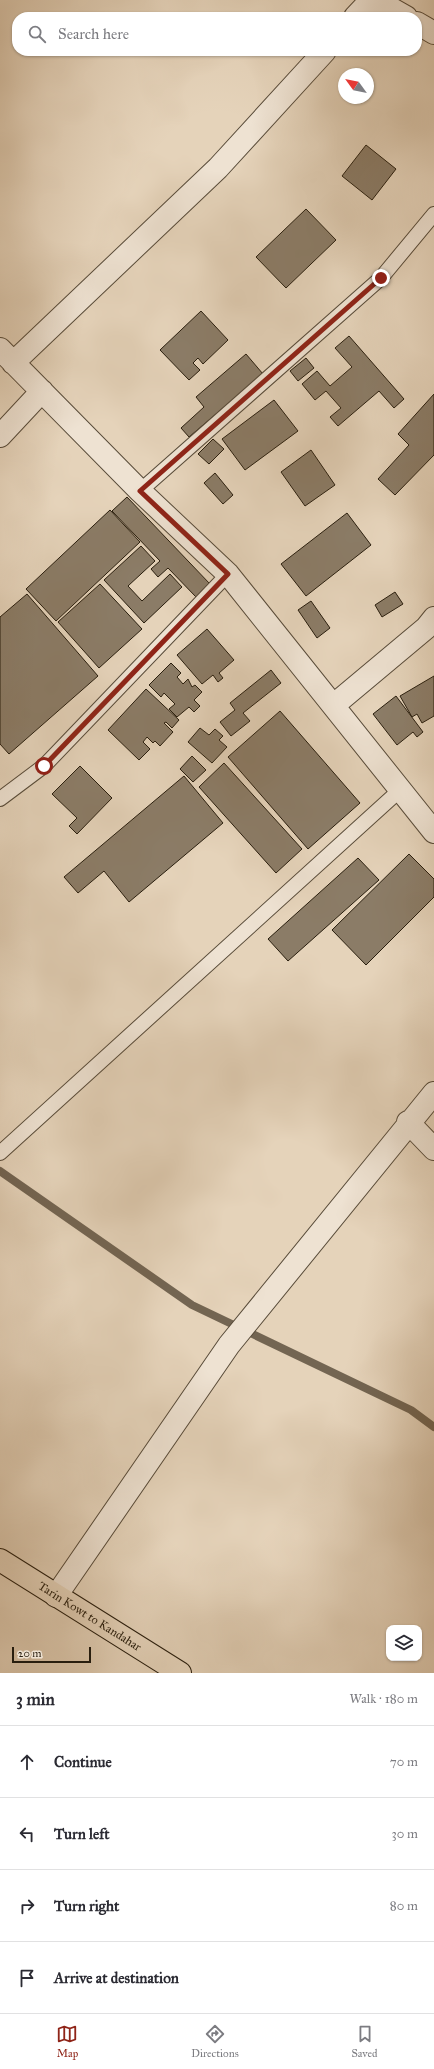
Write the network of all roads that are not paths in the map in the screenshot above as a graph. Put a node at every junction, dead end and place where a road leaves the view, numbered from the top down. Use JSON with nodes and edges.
{"nodes":[{"id":1,"x":371,"y":0,"type":"edge"},
{"id":2,"x":376,"y":0,"type":"edge"},
{"id":3,"x":360,"y":12,"type":"edge"},
{"id":4,"x":397,"y":12,"type":"edge"},
{"id":5,"x":422,"y":27,"type":"edge"},
{"id":6,"x":434,"y":33,"type":"edge"},
{"id":7,"x":319,"y":56,"type":"edge"},
{"id":8,"x":434,"y":214,"type":"edge"},
{"id":9,"x":7,"y":356,"type":"edge"},
{"id":10,"x":42,"y":391,"type":"junction"},
{"id":11,"x":0,"y":436,"type":"edge"},
{"id":12,"x":140,"y":491,"type":"junction"},
{"id":13,"x":228,"y":574,"type":"junction"},
{"id":14,"x":434,"y":618,"type":"edge"},
{"id":15,"x":334,"y":705,"type":"junction"},
{"id":16,"x":400,"y":790,"type":"junction"},
{"id":17,"x":0,"y":799,"type":"edge"},
{"id":18,"x":434,"y":832,"type":"edge"},
{"id":19,"x":434,"y":1093,"type":"edge"},
{"id":20,"x":408,"y":1122,"type":"junction"},
{"id":21,"x":434,"y":1149,"type":"edge"},
{"id":22,"x":0,"y":1153,"type":"edge"},
{"id":23,"x":0,"y":1560,"type":"edge"},
{"id":24,"x":56,"y":1596,"type":"junction"},
{"id":25,"x":180,"y":1673,"type":"edge"}],
"edges":[{"from":1,"to":3,"type":"street"},
{"from":2,"to":4,"type":"street"},
{"from":5,"to":6,"type":"street"},
{"from":7,"to":9,"type":"street"},
{"from":8,"to":12,"type":"lane"},
{"from":9,"to":10,"type":"street"},
{"from":10,"to":11,"type":"street"},
{"from":10,"to":12,"type":"street"},
{"from":12,"to":13,"type":"street"},
{"from":13,"to":15,"type":"street"},
{"from":13,"to":17,"type":"lane"},
{"from":14,"to":15,"type":"street"},
{"from":15,"to":16,"type":"street"},
{"from":16,"to":18,"type":"street"},
{"from":16,"to":22,"type":"lane"},
{"from":19,"to":20,"type":"street"},
{"from":20,"to":21,"type":"street"},
{"from":20,"to":24,"type":"street"},
{"from":23,"to":24,"type":"main road","name":"Tarin Kowt to Kandahar"},
{"from":24,"to":25,"type":"main road","name":"Tarin Kowt to Kandahar"}]}
